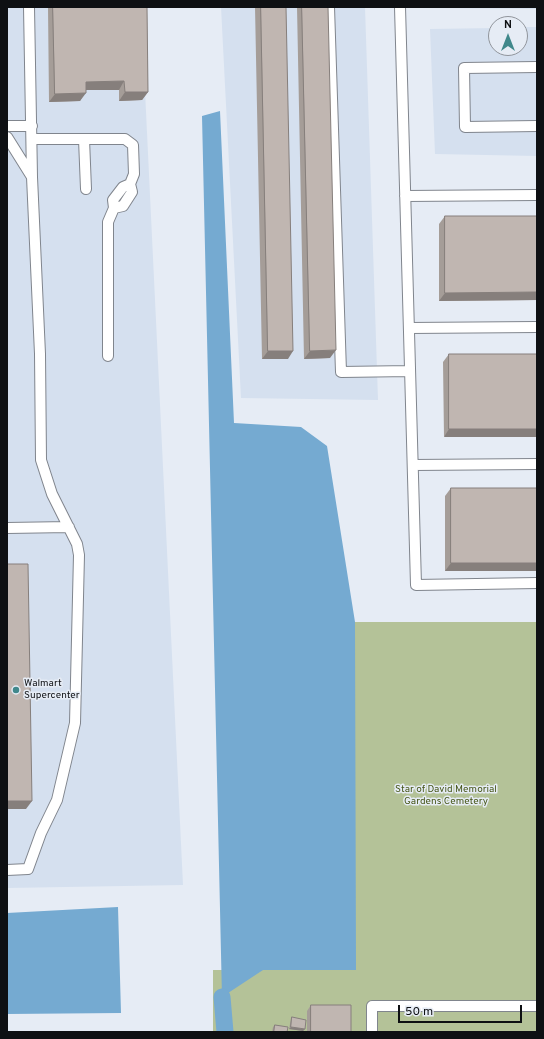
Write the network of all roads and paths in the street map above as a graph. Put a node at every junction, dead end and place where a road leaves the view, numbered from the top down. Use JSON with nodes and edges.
{"nodes":[{"id":1,"x":29,"y":7,"type":"edge"},
{"id":2,"x":329,"y":7,"type":"edge"},
{"id":3,"x":400,"y":7,"type":"edge"},
{"id":4,"x":537,"y":68,"type":"edge"},
{"id":5,"x":7,"y":126,"type":"edge"},
{"id":6,"x":32,"y":126,"type":"junction"},
{"id":7,"x":537,"y":126,"type":"edge"},
{"id":8,"x":7,"y":137,"type":"edge"},
{"id":9,"x":32,"y":139,"type":"junction"},
{"id":10,"x":84,"y":139,"type":"junction"},
{"id":11,"x":32,"y":177,"type":"junction"},
{"id":12,"x":86,"y":189,"type":"dead end"},
{"id":13,"x":537,"y":195,"type":"edge"},
{"id":14,"x":405,"y":196,"type":"junction"},
{"id":15,"x":537,"y":327,"type":"edge"},
{"id":16,"x":409,"y":328,"type":"junction"},
{"id":17,"x":108,"y":356,"type":"dead end"},
{"id":18,"x":410,"y":371,"type":"junction"},
{"id":19,"x":537,"y":464,"type":"edge"},
{"id":20,"x":413,"y":465,"type":"junction"},
{"id":21,"x":68,"y":527,"type":"junction"},
{"id":22,"x":7,"y":528,"type":"edge"},
{"id":23,"x":537,"y":583,"type":"edge"},
{"id":24,"x":7,"y":870,"type":"edge"},
{"id":25,"x":537,"y":1006,"type":"edge"},
{"id":26,"x":372,"y":1032,"type":"edge"}],
"edges":[{"from":1,"to":6,"type":"lane"},
{"from":2,"to":18,"type":"lane"},
{"from":3,"to":14,"type":"lane"},
{"from":4,"to":7,"type":"lane"},
{"from":5,"to":6,"type":"lane"},
{"from":6,"to":9,"type":"lane"},
{"from":8,"to":11,"type":"lane"},
{"from":9,"to":10,"type":"lane"},
{"from":9,"to":11,"type":"lane"},
{"from":10,"to":12,"type":"lane"},
{"from":10,"to":17,"type":"lane"},
{"from":11,"to":21,"type":"lane"},
{"from":13,"to":14,"type":"lane"},
{"from":14,"to":16,"type":"lane"},
{"from":15,"to":16,"type":"lane"},
{"from":16,"to":18,"type":"lane"},
{"from":18,"to":20,"type":"lane"},
{"from":19,"to":20,"type":"lane"},
{"from":20,"to":23,"type":"lane"},
{"from":21,"to":22,"type":"lane"},
{"from":21,"to":24,"type":"lane"},
{"from":25,"to":26,"type":"lane"}]}
